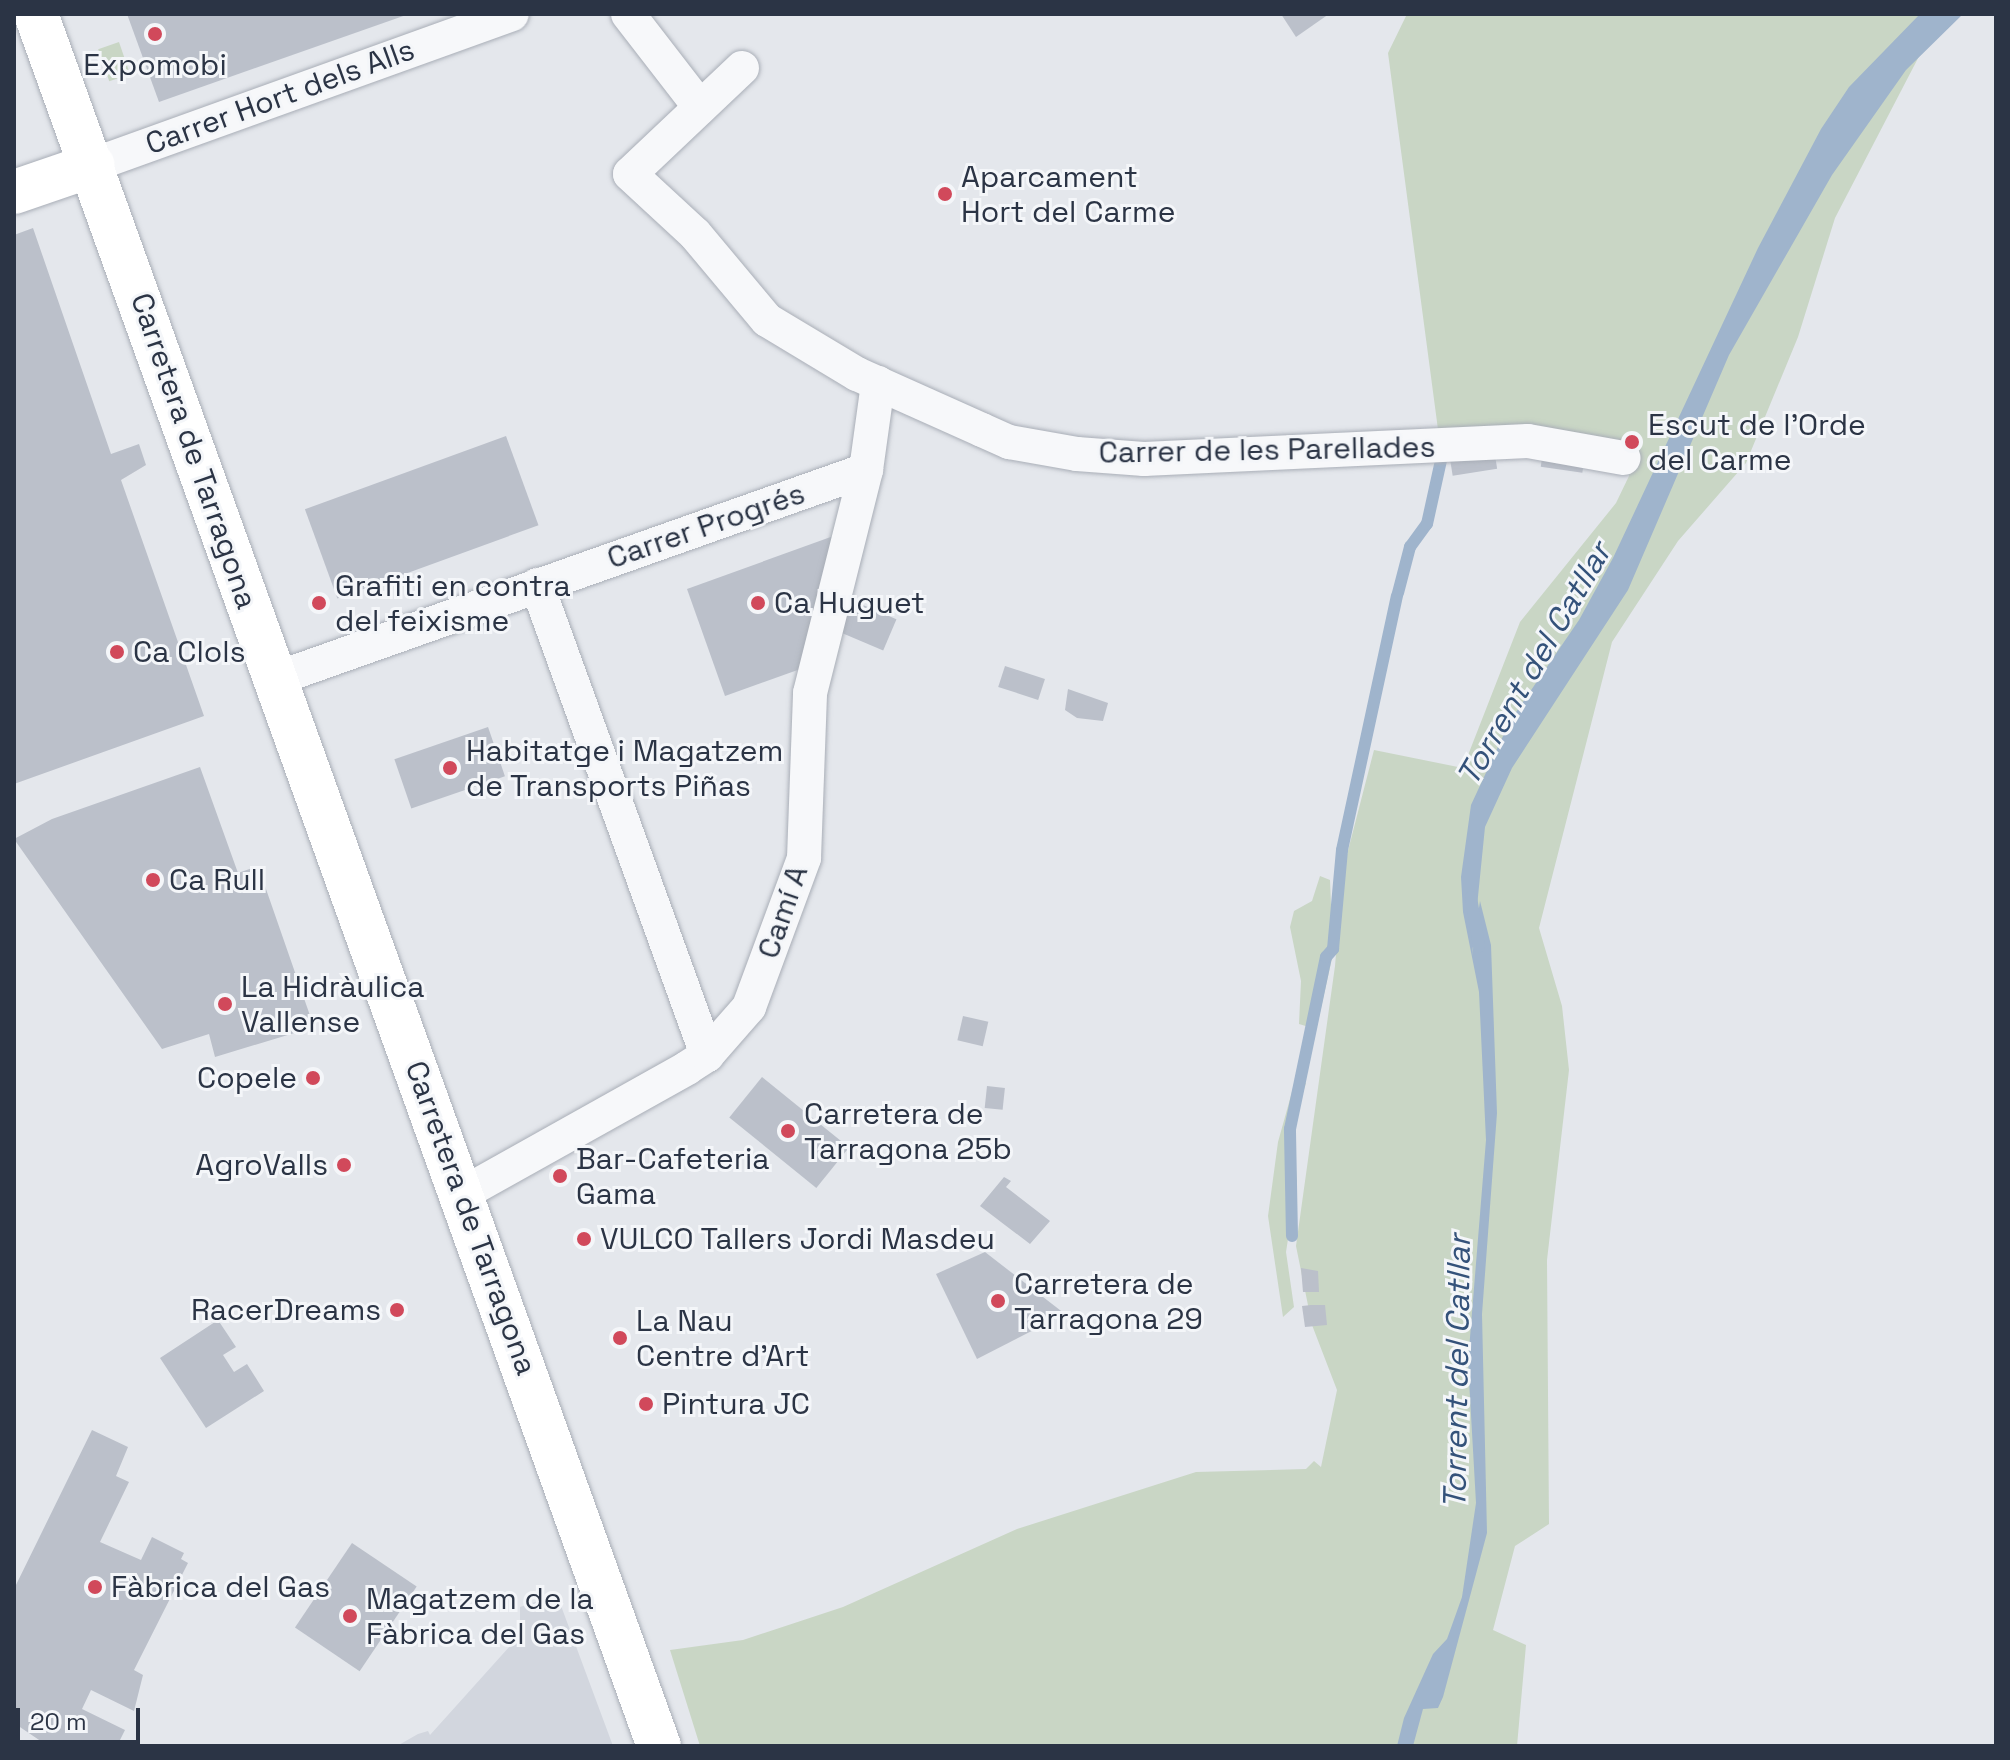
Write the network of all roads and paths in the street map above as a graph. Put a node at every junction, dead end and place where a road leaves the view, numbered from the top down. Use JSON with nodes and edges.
{"nodes":[{"id":1,"x":36,"y":14,"type":"edge"},
{"id":2,"x":628,"y":14,"type":"edge"},
{"id":3,"x":490,"y":17,"type":"edge"},
{"id":4,"x":742,"y":68,"type":"dead end"},
{"id":5,"x":700,"y":107,"type":"junction"},
{"id":6,"x":93,"y":165,"type":"junction"},
{"id":7,"x":14,"y":192,"type":"edge"},
{"id":8,"x":878,"y":383,"type":"junction"},
{"id":9,"x":1623,"y":458,"type":"dead end"},
{"id":10,"x":866,"y":470,"type":"junction"},
{"id":11,"x":537,"y":585,"type":"junction"},
{"id":12,"x":275,"y":679,"type":"junction"},
{"id":13,"x":707,"y":1055,"type":"junction"},
{"id":14,"x":462,"y":1194,"type":"junction"},
{"id":15,"x":659,"y":1746,"type":"edge"}],
"edges":[{"from":1,"to":6,"type":"main road","name":"Carretera de Tarragona"},
{"from":2,"to":5,"type":"street"},
{"from":3,"to":6,"type":"street","name":"Carrer Hort dels Alls"},
{"from":4,"to":5,"type":"street","name":"Carrer de les Parellades"},
{"from":5,"to":8,"type":"street","name":"Carrer de les Parellades"},
{"from":6,"to":7,"type":"main road"},
{"from":6,"to":12,"type":"main road","name":"Carretera de Tarragona"},
{"from":8,"to":9,"type":"street","name":"Carrer de les Parellades"},
{"from":8,"to":10,"type":"street","name":"Camí A"},
{"from":10,"to":11,"type":"street","name":"Carrer Progrés"},
{"from":10,"to":13,"type":"street","name":"Camí A"},
{"from":11,"to":12,"type":"street","name":"Carrer Progrés"},
{"from":11,"to":13,"type":"street"},
{"from":12,"to":14,"type":"main road","name":"Carretera de Tarragona"},
{"from":13,"to":14,"type":"street","name":"Camí A"},
{"from":14,"to":15,"type":"main road","name":"Carretera de Tarragona"}]}
